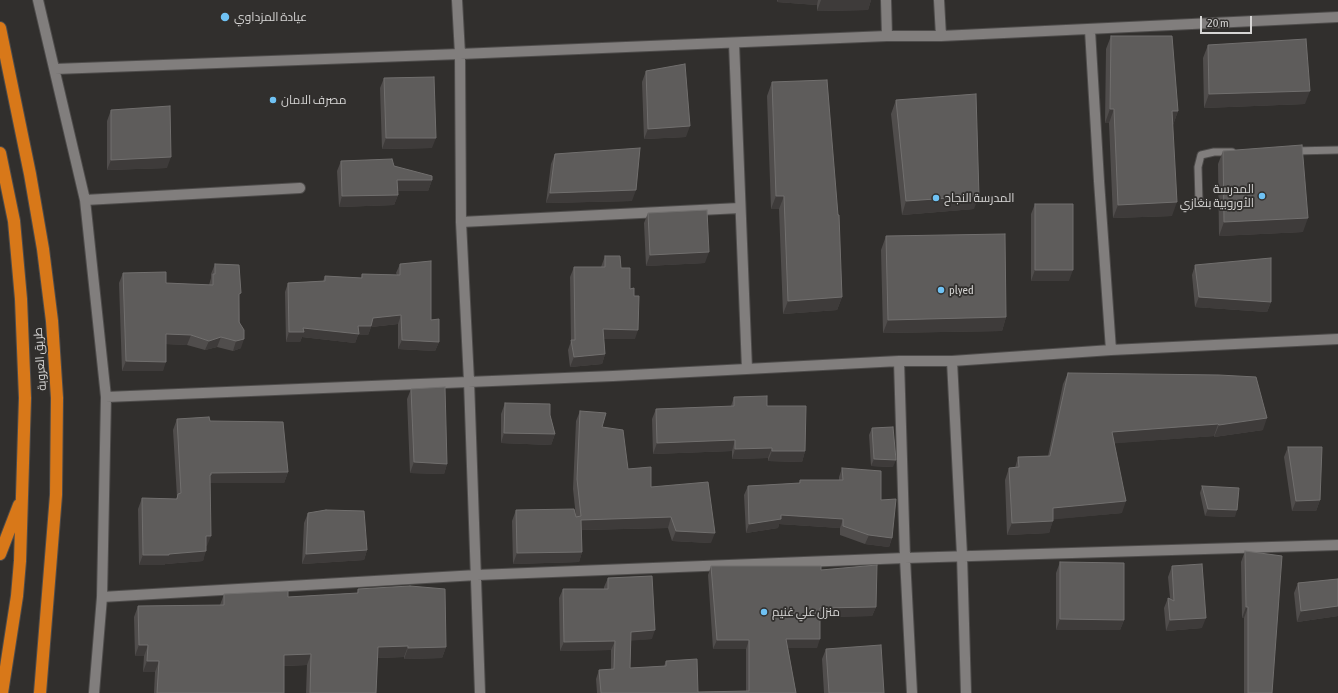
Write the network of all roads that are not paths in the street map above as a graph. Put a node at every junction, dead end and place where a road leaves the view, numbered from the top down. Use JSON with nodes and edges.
{"nodes":[{"id":1,"x":38,"y":0,"type":"edge"},
{"id":2,"x":457,"y":0,"type":"edge"},
{"id":3,"x":886,"y":0,"type":"edge"},
{"id":4,"x":939,"y":0,"type":"edge"},
{"id":5,"x":1338,"y":17,"type":"edge"},
{"id":6,"x":0,"y":28,"type":"edge"},
{"id":7,"x":1090,"y":30,"type":"junction"},
{"id":8,"x":887,"y":36,"type":"junction"},
{"id":9,"x":941,"y":36,"type":"junction"},
{"id":10,"x":734,"y":43,"type":"junction"},
{"id":11,"x":460,"y":54,"type":"junction"},
{"id":12,"x":54,"y":69,"type":"junction"},
{"id":13,"x":1338,"y":150,"type":"edge"},
{"id":14,"x":1284,"y":151,"type":"edge"},
{"id":15,"x":1237,"y":152,"type":"edge"},
{"id":16,"x":0,"y":153,"type":"edge"},
{"id":17,"x":300,"y":188,"type":"dead end"},
{"id":18,"x":85,"y":200,"type":"junction"},
{"id":19,"x":1199,"y":202,"type":"dead end"},
{"id":20,"x":740,"y":208,"type":"junction"},
{"id":21,"x":461,"y":222,"type":"junction"},
{"id":22,"x":1338,"y":339,"type":"edge"},
{"id":23,"x":1111,"y":350,"type":"junction"},
{"id":24,"x":899,"y":361,"type":"junction"},
{"id":25,"x":952,"y":361,"type":"junction"},
{"id":26,"x":746,"y":369,"type":"junction"},
{"id":27,"x":469,"y":381,"type":"junction"},
{"id":28,"x":106,"y":397,"type":"junction"},
{"id":29,"x":22,"y":497,"type":"junction"},
{"id":30,"x":1338,"y":545,"type":"edge"},
{"id":31,"x":0,"y":554,"type":"edge"},
{"id":32,"x":962,"y":555,"type":"junction"},
{"id":33,"x":905,"y":558,"type":"junction"},
{"id":34,"x":477,"y":576,"type":"junction"},
{"id":35,"x":102,"y":597,"type":"junction"},
{"id":36,"x":2,"y":693,"type":"edge"},
{"id":37,"x":40,"y":693,"type":"edge"},
{"id":38,"x":94,"y":693,"type":"edge"},
{"id":39,"x":480,"y":693,"type":"edge"},
{"id":40,"x":912,"y":693,"type":"edge"},
{"id":41,"x":966,"y":693,"type":"edge"}],
"edges":[{"from":1,"to":12,"type":"street"},
{"from":2,"to":11,"type":"street"},
{"from":3,"to":8,"type":"street"},
{"from":4,"to":9,"type":"street"},
{"from":5,"to":7,"type":"street"},
{"from":6,"to":37,"type":"highway","name":"طريق العروبة"},
{"from":7,"to":9,"type":"street"},
{"from":7,"to":23,"type":"street"},
{"from":8,"to":9,"type":"street"},
{"from":8,"to":10,"type":"street"},
{"from":10,"to":11,"type":"street"},
{"from":10,"to":20,"type":"street"},
{"from":11,"to":12,"type":"street"},
{"from":11,"to":21,"type":"street"},
{"from":12,"to":18,"type":"street"},
{"from":13,"to":14,"type":"lane"},
{"from":15,"to":19,"type":"lane"},
{"from":16,"to":29,"type":"highway","name":"طريق العروبة"},
{"from":17,"to":18,"type":"street"},
{"from":18,"to":28,"type":"street"},
{"from":20,"to":21,"type":"street"},
{"from":20,"to":26,"type":"street"},
{"from":21,"to":27,"type":"street"},
{"from":22,"to":23,"type":"street"},
{"from":23,"to":25,"type":"street"},
{"from":24,"to":25,"type":"street"},
{"from":24,"to":26,"type":"street"},
{"from":24,"to":33,"type":"street"},
{"from":25,"to":32,"type":"street"},
{"from":26,"to":27,"type":"street"},
{"from":27,"to":28,"type":"street"},
{"from":27,"to":34,"type":"street"},
{"from":28,"to":35,"type":"street"},
{"from":29,"to":31,"type":"highway"},
{"from":29,"to":36,"type":"highway","name":"طريق العروبة"},
{"from":30,"to":32,"type":"street"},
{"from":32,"to":33,"type":"street"},
{"from":32,"to":41,"type":"street"},
{"from":33,"to":34,"type":"street"},
{"from":33,"to":40,"type":"street"},
{"from":34,"to":35,"type":"street"},
{"from":34,"to":39,"type":"street"},
{"from":35,"to":38,"type":"street"}]}
